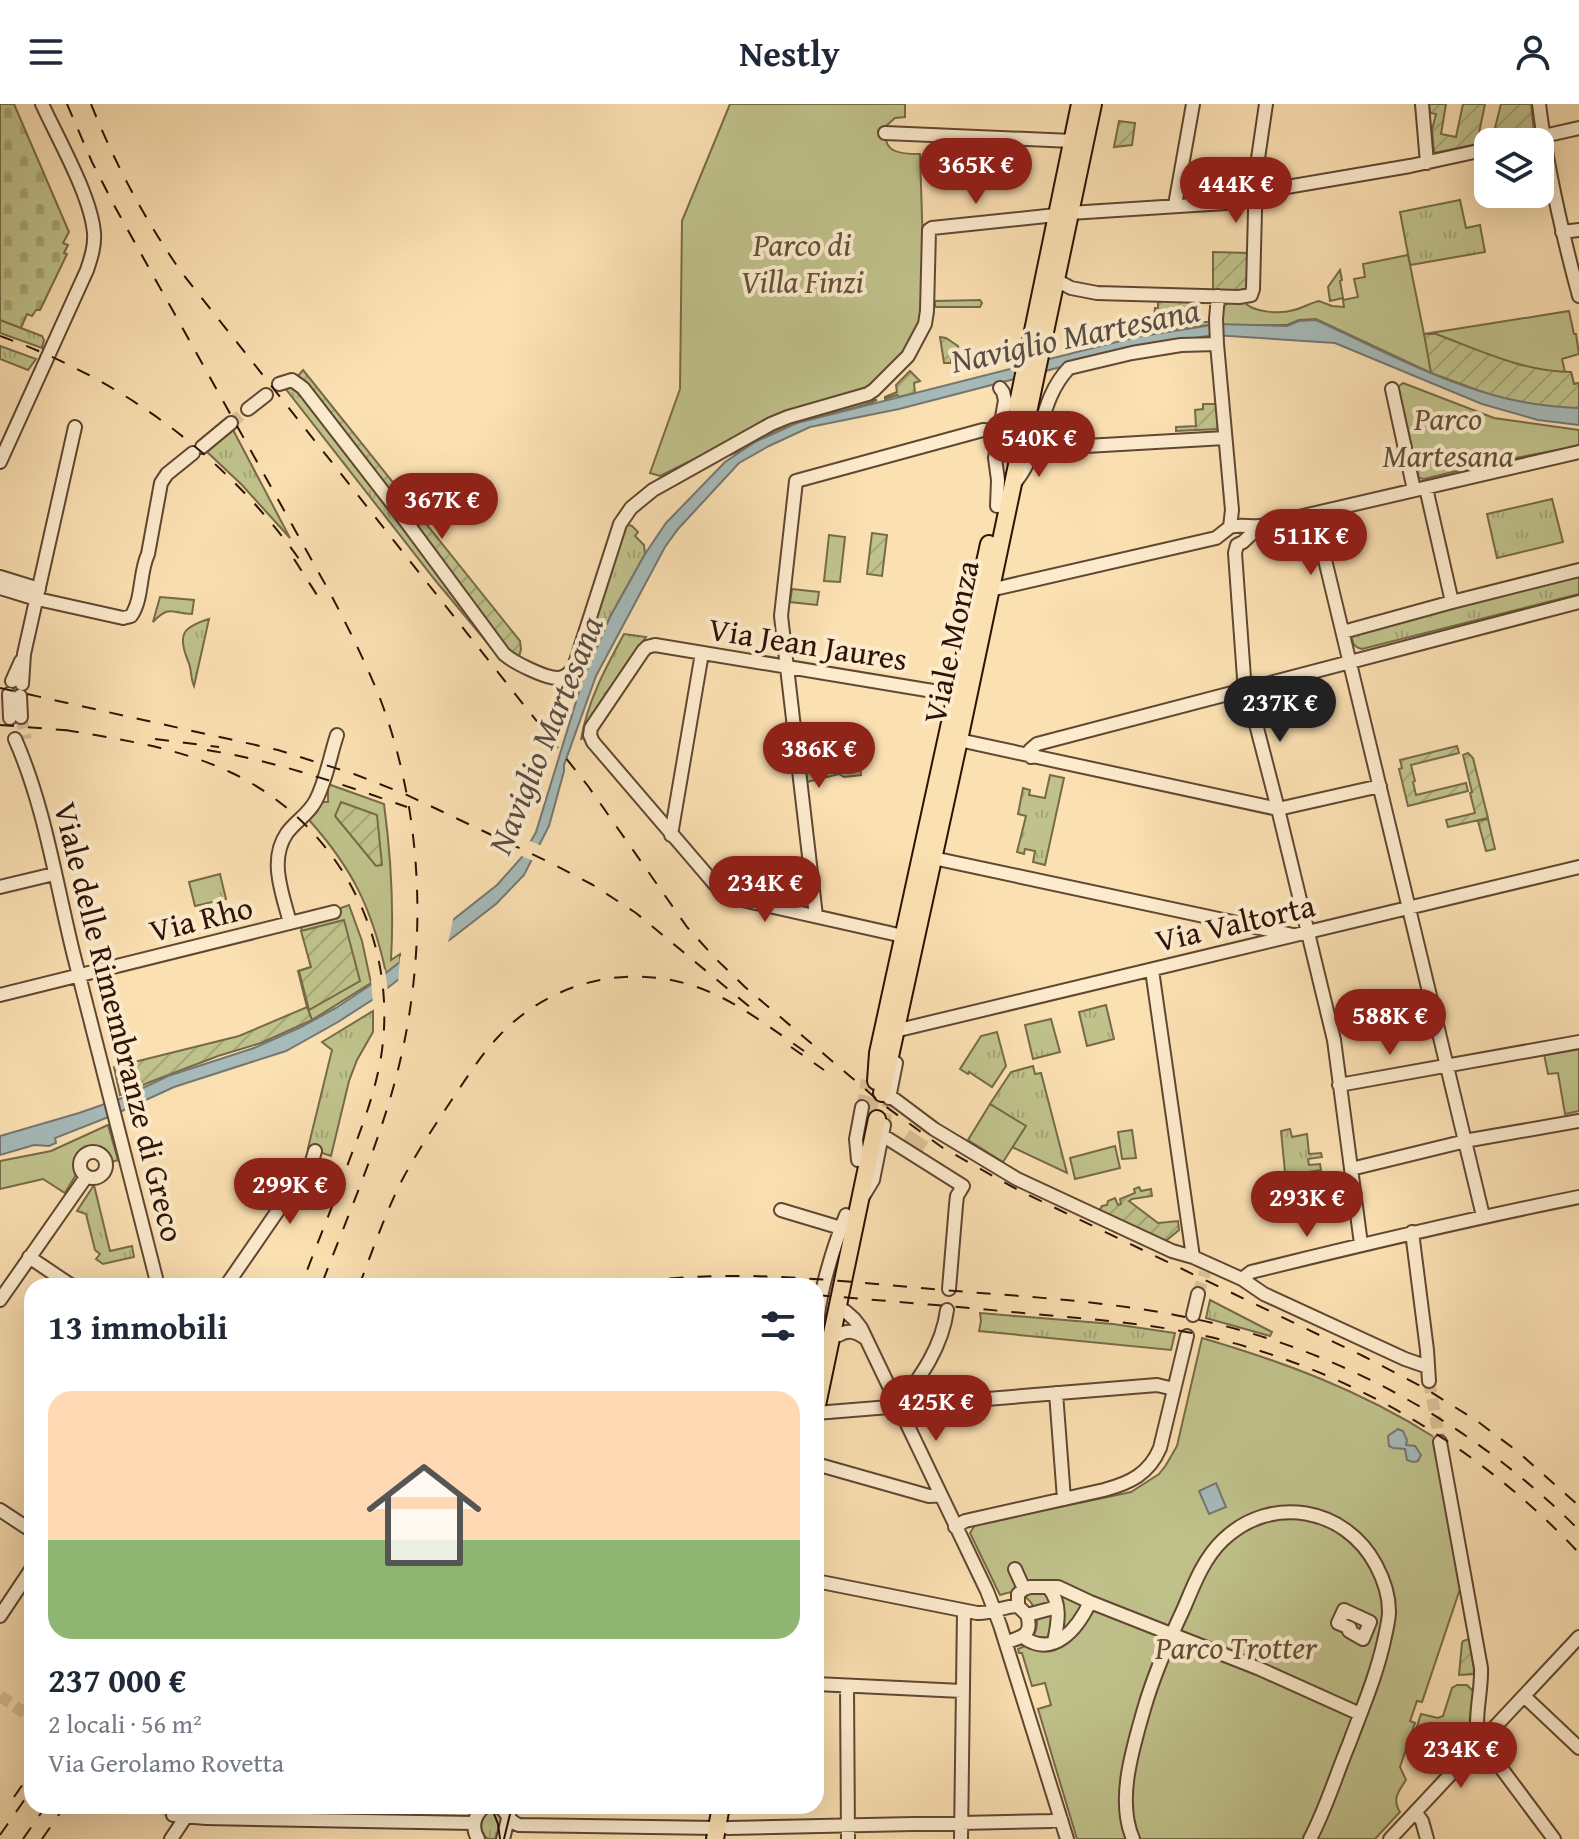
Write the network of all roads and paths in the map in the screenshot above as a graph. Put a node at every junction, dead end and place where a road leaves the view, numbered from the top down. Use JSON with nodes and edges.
{"nodes":[{"id":1,"x":42,"y":104,"type":"edge"},
{"id":2,"x":1080,"y":104,"type":"edge"},
{"id":3,"x":1093,"y":104,"type":"edge"},
{"id":4,"x":1193,"y":104,"type":"edge"},
{"id":5,"x":1266,"y":104,"type":"edge"},
{"id":6,"x":1422,"y":104,"type":"edge"},
{"id":7,"x":1539,"y":104,"type":"edge"},
{"id":8,"x":1543,"y":128,"type":"edge"},
{"id":9,"x":1579,"y":128,"type":"edge"},
{"id":10,"x":885,"y":133,"type":"dead end"},
{"id":11,"x":1554,"y":134,"type":"edge"},
{"id":12,"x":1072,"y":141,"type":"junction"},
{"id":13,"x":1474,"y":152,"type":"edge"},
{"id":14,"x":1427,"y":163,"type":"junction"},
{"id":15,"x":1554,"y":189,"type":"edge"},
{"id":16,"x":1255,"y":196,"type":"junction"},
{"id":17,"x":1175,"y":205,"type":"junction"},
{"id":18,"x":1063,"y":214,"type":"junction"},
{"id":19,"x":1579,"y":230,"type":"edge"},
{"id":20,"x":1562,"y":232,"type":"junction"},
{"id":21,"x":1056,"y":280,"type":"junction"},
{"id":22,"x":1218,"y":296,"type":"junction"},
{"id":23,"x":1579,"y":296,"type":"edge"},
{"id":24,"x":1217,"y":341,"type":"junction"},
{"id":25,"x":1031,"y":371,"type":"junction"},
{"id":26,"x":279,"y":384,"type":"dead end"},
{"id":27,"x":1000,"y":388,"type":"dead end"},
{"id":28,"x":1392,"y":389,"type":"dead end"},
{"id":29,"x":266,"y":395,"type":"dead end"},
{"id":30,"x":248,"y":409,"type":"tunnel mouth"},
{"id":31,"x":231,"y":423,"type":"tunnel mouth"},
{"id":32,"x":75,"y":427,"type":"dead end"},
{"id":33,"x":1000,"y":432,"type":"junction"},
{"id":34,"x":1225,"y":438,"type":"junction"},
{"id":35,"x":1034,"y":449,"type":"junction"},
{"id":36,"x":1579,"y":452,"type":"edge"},
{"id":37,"x":0,"y":462,"type":"edge"},
{"id":38,"x":1011,"y":485,"type":"junction"},
{"id":39,"x":1420,"y":489,"type":"junction"},
{"id":40,"x":997,"y":506,"type":"junction"},
{"id":41,"x":1314,"y":514,"type":"junction"},
{"id":42,"x":1236,"y":535,"type":"junction"},
{"id":43,"x":996,"y":565,"type":"junction"},
{"id":44,"x":1579,"y":570,"type":"edge"},
{"id":45,"x":0,"y":577,"type":"edge"},
{"id":46,"x":1030,"y":581,"type":"junction"},
{"id":47,"x":0,"y":588,"type":"edge"},
{"id":48,"x":990,"y":590,"type":"junction"},
{"id":49,"x":38,"y":594,"type":"junction"},
{"id":50,"x":1452,"y":602,"type":"junction"},
{"id":51,"x":1579,"y":602,"type":"edge"},
{"id":52,"x":1343,"y":632,"type":"junction"},
{"id":53,"x":702,"y":653,"type":"junction"},
{"id":54,"x":1350,"y":662,"type":"junction"},
{"id":55,"x":787,"y":667,"type":"junction"},
{"id":56,"x":1247,"y":689,"type":"junction"},
{"id":57,"x":957,"y":695,"type":"junction"},
{"id":58,"x":15,"y":717,"type":"tunnel mouth"},
{"id":59,"x":337,"y":735,"type":"dead end"},
{"id":60,"x":20,"y":739,"type":"tunnel mouth"},
{"id":61,"x":959,"y":740,"type":"junction"},
{"id":62,"x":1031,"y":757,"type":"junction"},
{"id":63,"x":1380,"y":786,"type":"junction"},
{"id":64,"x":1278,"y":809,"type":"junction"},
{"id":65,"x":671,"y":835,"type":"junction"},
{"id":66,"x":927,"y":856,"type":"junction"},
{"id":67,"x":1579,"y":867,"type":"edge"},
{"id":68,"x":54,"y":874,"type":"junction"},
{"id":69,"x":0,"y":887,"type":"edge"},
{"id":70,"x":1409,"y":908,"type":"junction"},
{"id":71,"x":334,"y":912,"type":"dead end"},
{"id":72,"x":816,"y":916,"type":"junction"},
{"id":73,"x":290,"y":923,"type":"junction"},
{"id":74,"x":1239,"y":923,"type":"junction"},
{"id":75,"x":1302,"y":934,"type":"junction"},
{"id":76,"x":910,"y":938,"type":"junction"},
{"id":77,"x":1240,"y":949,"type":"junction"},
{"id":78,"x":1152,"y":970,"type":"junction"},
{"id":79,"x":78,"y":976,"type":"junction"},
{"id":80,"x":0,"y":995,"type":"edge"},
{"id":81,"x":900,"y":1026,"type":"junction"},
{"id":82,"x":1579,"y":1042,"type":"edge"},
{"id":83,"x":1447,"y":1065,"type":"junction"},
{"id":84,"x":1339,"y":1085,"type":"junction"},
{"id":85,"x":881,"y":1091,"type":"junction"},
{"id":86,"x":875,"y":1120,"type":"junction"},
{"id":87,"x":1579,"y":1121,"type":"edge"},
{"id":88,"x":1465,"y":1142,"type":"junction"},
{"id":89,"x":315,"y":1151,"type":"dead end"},
{"id":90,"x":1351,"y":1169,"type":"junction"},
{"id":91,"x":86,"y":1177,"type":"dead end"},
{"id":92,"x":1579,"y":1197,"type":"edge"},
{"id":93,"x":781,"y":1210,"type":"dead end"},
{"id":94,"x":1483,"y":1216,"type":"junction"},
{"id":95,"x":847,"y":1224,"type":"junction"},
{"id":96,"x":1412,"y":1232,"type":"junction"},
{"id":97,"x":1361,"y":1244,"type":"junction"},
{"id":98,"x":29,"y":1257,"type":"junction"},
{"id":99,"x":1193,"y":1257,"type":"junction"},
{"id":100,"x":60,"y":1278,"type":"edge"},
{"id":101,"x":156,"y":1278,"type":"edge"},
{"id":102,"x":232,"y":1278,"type":"edge"},
{"id":103,"x":1242,"y":1279,"type":"junction"},
{"id":104,"x":949,"y":1289,"type":"dead end"},
{"id":105,"x":1198,"y":1294,"type":"tunnel mouth"},
{"id":106,"x":0,"y":1300,"type":"edge"},
{"id":107,"x":947,"y":1310,"type":"dead end"},
{"id":108,"x":845,"y":1311,"type":"junction"},
{"id":109,"x":1193,"y":1315,"type":"dead end"},
{"id":110,"x":824,"y":1327,"type":"edge"},
{"id":111,"x":839,"y":1335,"type":"junction"},
{"id":112,"x":1187,"y":1336,"type":"dead end"},
{"id":113,"x":866,"y":1339,"type":"junction"},
{"id":114,"x":824,"y":1343,"type":"edge"},
{"id":115,"x":824,"y":1358,"type":"edge"},
{"id":116,"x":1428,"y":1367,"type":"junction"},
{"id":117,"x":1429,"y":1381,"type":"tunnel mouth"},
{"id":118,"x":1174,"y":1389,"type":"junction"},
{"id":119,"x":1056,"y":1393,"type":"junction"},
{"id":120,"x":898,"y":1407,"type":"junction"},
{"id":121,"x":824,"y":1411,"type":"edge"},
{"id":122,"x":1440,"y":1442,"type":"tunnel mouth"},
{"id":123,"x":824,"y":1466,"type":"edge"},
{"id":124,"x":941,"y":1495,"type":"junction"},
{"id":125,"x":1064,"y":1499,"type":"junction"},
{"id":126,"x":0,"y":1510,"type":"edge"},
{"id":127,"x":24,"y":1526,"type":"edge"},
{"id":128,"x":955,"y":1527,"type":"junction"},
{"id":129,"x":1015,"y":1569,"type":"dead end"},
{"id":130,"x":24,"y":1580,"type":"edge"},
{"id":131,"x":824,"y":1583,"type":"edge"},
{"id":132,"x":1048,"y":1587,"type":"junction"},
{"id":133,"x":1024,"y":1589,"type":"junction"},
{"id":134,"x":1090,"y":1602,"type":"junction"},
{"id":135,"x":1057,"y":1607,"type":"junction"},
{"id":136,"x":1022,"y":1610,"type":"junction"},
{"id":137,"x":964,"y":1611,"type":"junction"},
{"id":138,"x":995,"y":1611,"type":"junction"},
{"id":139,"x":0,"y":1616,"type":"edge"},
{"id":140,"x":1171,"y":1634,"type":"junction"},
{"id":141,"x":1023,"y":1637,"type":"junction"},
{"id":142,"x":1579,"y":1637,"type":"edge"},
{"id":143,"x":1007,"y":1642,"type":"junction"},
{"id":144,"x":1054,"y":1642,"type":"junction"},
{"id":145,"x":824,"y":1685,"type":"edge"},
{"id":146,"x":847,"y":1686,"type":"junction"},
{"id":147,"x":962,"y":1691,"type":"junction"},
{"id":148,"x":1524,"y":1696,"type":"junction"},
{"id":149,"x":1360,"y":1714,"type":"junction"},
{"id":150,"x":1481,"y":1742,"type":"junction"},
{"id":151,"x":1579,"y":1748,"type":"edge"},
{"id":152,"x":1416,"y":1813,"type":"junction"},
{"id":153,"x":184,"y":1814,"type":"edge"},
{"id":154,"x":209,"y":1814,"type":"edge"},
{"id":155,"x":478,"y":1814,"type":"edge"},
{"id":156,"x":509,"y":1814,"type":"edge"},
{"id":157,"x":511,"y":1814,"type":"edge"},
{"id":158,"x":729,"y":1814,"type":"edge"},
{"id":159,"x":1061,"y":1819,"type":"junction"},
{"id":160,"x":474,"y":1823,"type":"junction"},
{"id":161,"x":961,"y":1824,"type":"junction"},
{"id":162,"x":586,"y":1832,"type":"edge"},
{"id":163,"x":848,"y":1832,"type":"edge"},
{"id":164,"x":721,"y":1834,"type":"edge"},
{"id":165,"x":171,"y":1839,"type":"edge"},
{"id":166,"x":478,"y":1839,"type":"edge"},
{"id":167,"x":503,"y":1839,"type":"edge"},
{"id":168,"x":961,"y":1839,"type":"edge"},
{"id":169,"x":1067,"y":1839,"type":"edge"},
{"id":170,"x":1133,"y":1839,"type":"edge"},
{"id":171,"x":1310,"y":1839,"type":"edge"},
{"id":172,"x":1390,"y":1839,"type":"edge"},
{"id":173,"x":1427,"y":1839,"type":"edge"},
{"id":174,"x":1554,"y":1839,"type":"edge"}],
"edges":[{"from":1,"to":37,"type":"street"},
{"from":2,"to":12,"type":"main road","name":"Viale Monza"},
{"from":3,"to":18,"type":"main road","name":"Viale Monza"},
{"from":4,"to":17,"type":"street"},
{"from":5,"to":16,"type":"street"},
{"from":6,"to":14,"type":"street"},
{"from":7,"to":8,"type":"street"},
{"from":9,"to":11,"type":"street"},
{"from":10,"to":12,"type":"street"},
{"from":12,"to":18,"type":"main road","name":"Viale Monza"},
{"from":13,"to":14,"type":"street"},
{"from":14,"to":16,"type":"street"},
{"from":15,"to":20,"type":"street"},
{"from":16,"to":17,"type":"street"},
{"from":16,"to":22,"type":"street"},
{"from":17,"to":18,"type":"street"},
{"from":18,"to":21,"type":"main road","name":"Viale Monza"},
{"from":18,"to":25,"type":"main road","name":"Viale Monza"},
{"from":18,"to":26,"type":"street"},
{"from":19,"to":20,"type":"street"},
{"from":20,"to":23,"type":"street"},
{"from":21,"to":22,"type":"street"},
{"from":21,"to":25,"type":"main road","name":"Viale Monza"},
{"from":22,"to":24,"type":"street"},
{"from":24,"to":34,"type":"street"},
{"from":24,"to":35,"type":"street","name":"Viale Monza"},
{"from":25,"to":38,"type":"main road","name":"Viale Monza"},
{"from":25,"to":40,"type":"main road","name":"Viale Monza"},
{"from":27,"to":33,"type":"street","name":"Viale Monza"},
{"from":28,"to":39,"type":"street"},
{"from":29,"to":30,"type":"street"},
{"from":31,"to":49,"type":"street"},
{"from":32,"to":49,"type":"street"},
{"from":33,"to":40,"type":"street","name":"Viale Monza"},
{"from":33,"to":55,"type":"street"},
{"from":34,"to":35,"type":"street"},
{"from":34,"to":42,"type":"street"},
{"from":35,"to":38,"type":"street","name":"Viale Monza"},
{"from":36,"to":39,"type":"street"},
{"from":38,"to":43,"type":"main road","name":"Viale Monza"},
{"from":39,"to":41,"type":"street"},
{"from":39,"to":50,"type":"street"},
{"from":40,"to":57,"type":"main road","name":"Viale Monza"},
{"from":41,"to":42,"type":"street"},
{"from":41,"to":52,"type":"street"},
{"from":42,"to":46,"type":"street"},
{"from":42,"to":56,"type":"street"},
{"from":43,"to":46,"type":"street"},
{"from":43,"to":48,"type":"main road","name":"Viale Monza"},
{"from":44,"to":50,"type":"street"},
{"from":45,"to":49,"type":"street"},
{"from":46,"to":48,"type":"street"},
{"from":47,"to":49,"type":"street"},
{"from":48,"to":61,"type":"main road","name":"Viale Monza"},
{"from":49,"to":58,"type":"street"},
{"from":50,"to":52,"type":"street"},
{"from":51,"to":54,"type":"street"},
{"from":52,"to":54,"type":"street"},
{"from":53,"to":55,"type":"street","name":"Via Jean Jaures"},
{"from":53,"to":65,"type":"street"},
{"from":53,"to":65,"type":"street","name":"Via Jean Jaures"},
{"from":54,"to":56,"type":"street"},
{"from":54,"to":63,"type":"street"},
{"from":55,"to":57,"type":"street","name":"Via Jean Jaures"},
{"from":55,"to":72,"type":"street"},
{"from":56,"to":62,"type":"street"},
{"from":56,"to":64,"type":"street"},
{"from":57,"to":66,"type":"main road","name":"Viale Monza"},
{"from":59,"to":73,"type":"street","name":"Via Rho"},
{"from":60,"to":68,"type":"street","name":"Viale delle Rimembranze di Greco"},
{"from":61,"to":62,"type":"street"},
{"from":61,"to":66,"type":"main road","name":"Viale Monza"},
{"from":62,"to":64,"type":"street"},
{"from":63,"to":64,"type":"street"},
{"from":63,"to":70,"type":"street"},
{"from":64,"to":75,"type":"street"},
{"from":65,"to":72,"type":"street"},
{"from":66,"to":74,"type":"street"},
{"from":66,"to":76,"type":"main road","name":"Viale Monza"},
{"from":67,"to":70,"type":"street","name":"Via Valtorta"},
{"from":68,"to":69,"type":"street"},
{"from":68,"to":79,"type":"street","name":"Viale delle Rimembranze di Greco"},
{"from":70,"to":75,"type":"street","name":"Via Valtorta"},
{"from":70,"to":83,"type":"street"},
{"from":71,"to":73,"type":"street","name":"Via Rho"},
{"from":72,"to":76,"type":"street"},
{"from":73,"to":79,"type":"street","name":"Via Rho"},
{"from":74,"to":75,"type":"street"},
{"from":74,"to":77,"type":"street"},
{"from":75,"to":77,"type":"street","name":"Via Valtorta"},
{"from":75,"to":84,"type":"street"},
{"from":76,"to":81,"type":"main road","name":"Viale Monza"},
{"from":76,"to":85,"type":"main road","name":"Viale Monza"},
{"from":77,"to":78,"type":"street","name":"Via Valtorta"},
{"from":78,"to":81,"type":"street","name":"Via Valtorta"},
{"from":78,"to":99,"type":"street"},
{"from":79,"to":80,"type":"street","name":"Via Rho"},
{"from":79,"to":101,"type":"street","name":"Viale delle Rimembranze di Greco"},
{"from":81,"to":85,"type":"main road","name":"Viale Monza"},
{"from":82,"to":83,"type":"street"},
{"from":83,"to":84,"type":"street"},
{"from":83,"to":88,"type":"street"},
{"from":84,"to":90,"type":"street"},
{"from":85,"to":99,"type":"street"},
{"from":86,"to":95,"type":"main road"},
{"from":86,"to":95,"type":"main road"},
{"from":86,"to":104,"type":"street"},
{"from":87,"to":88,"type":"street"},
{"from":88,"to":90,"type":"street"},
{"from":88,"to":94,"type":"street"},
{"from":89,"to":102,"type":"street"},
{"from":90,"to":97,"type":"street"},
{"from":91,"to":98,"type":"street"},
{"from":92,"to":94,"type":"street"},
{"from":93,"to":95,"type":"street"},
{"from":94,"to":96,"type":"street"},
{"from":95,"to":108,"type":"street"},
{"from":95,"to":110,"type":"main road"},
{"from":95,"to":114,"type":"main road"},
{"from":96,"to":97,"type":"street"},
{"from":96,"to":116,"type":"street"},
{"from":97,"to":103,"type":"street"},
{"from":98,"to":100,"type":"street"},
{"from":98,"to":106,"type":"street"},
{"from":99,"to":103,"type":"street"},
{"from":103,"to":116,"type":"street"},
{"from":105,"to":109,"type":"street"},
{"from":107,"to":120,"type":"street"},
{"from":108,"to":111,"type":"street"},
{"from":108,"to":113,"type":"street"},
{"from":111,"to":113,"type":"street"},
{"from":111,"to":115,"type":"street"},
{"from":112,"to":118,"type":"street"},
{"from":113,"to":120,"type":"street"},
{"from":116,"to":117,"type":"street"},
{"from":118,"to":119,"type":"street"},
{"from":118,"to":125,"type":"street"},
{"from":119,"to":120,"type":"street"},
{"from":119,"to":125,"type":"street"},
{"from":120,"to":121,"type":"street"},
{"from":120,"to":124,"type":"street"},
{"from":122,"to":150,"type":"street"},
{"from":123,"to":124,"type":"street"},
{"from":124,"to":128,"type":"street"},
{"from":125,"to":128,"type":"street"},
{"from":126,"to":127,"type":"street"},
{"from":128,"to":138,"type":"street"},
{"from":129,"to":133,"type":"street"},
{"from":130,"to":139,"type":"street"},
{"from":131,"to":137,"type":"street"},
{"from":132,"to":133,"type":"street"},
{"from":132,"to":134,"type":"street"},
{"from":132,"to":135,"type":"street"},
{"from":133,"to":136,"type":"street"},
{"from":134,"to":140,"type":"street"},
{"from":134,"to":144,"type":"street"},
{"from":135,"to":136,"type":"street"},
{"from":135,"to":144,"type":"street"},
{"from":136,"to":138,"type":"street"},
{"from":136,"to":141,"type":"street"},
{"from":137,"to":138,"type":"street"},
{"from":137,"to":147,"type":"street"},
{"from":138,"to":143,"type":"street"},
{"from":140,"to":149,"type":"street"},
{"from":140,"to":149,"type":"street"},
{"from":140,"to":170,"type":"street"},
{"from":141,"to":143,"type":"street"},
{"from":141,"to":144,"type":"street"},
{"from":142,"to":148,"type":"street"},
{"from":143,"to":159,"type":"street"},
{"from":145,"to":146,"type":"street"},
{"from":146,"to":147,"type":"street"},
{"from":146,"to":163,"type":"street"},
{"from":147,"to":161,"type":"street"},
{"from":148,"to":150,"type":"street"},
{"from":148,"to":151,"type":"street"},
{"from":149,"to":171,"type":"street"},
{"from":150,"to":152,"type":"street"},
{"from":150,"to":174,"type":"street"},
{"from":152,"to":172,"type":"street"},
{"from":152,"to":173,"type":"street"},
{"from":153,"to":165,"type":"street"},
{"from":154,"to":160,"type":"street"},
{"from":155,"to":160,"type":"street"},
{"from":156,"to":167,"type":"street"},
{"from":157,"to":162,"type":"street"},
{"from":158,"to":164,"type":"main road"},
{"from":159,"to":161,"type":"street"},
{"from":159,"to":169,"type":"street"},
{"from":160,"to":166,"type":"street"},
{"from":161,"to":163,"type":"street"},
{"from":161,"to":168,"type":"street"},
{"from":162,"to":164,"type":"street"},
{"from":163,"to":164,"type":"street"}]}
